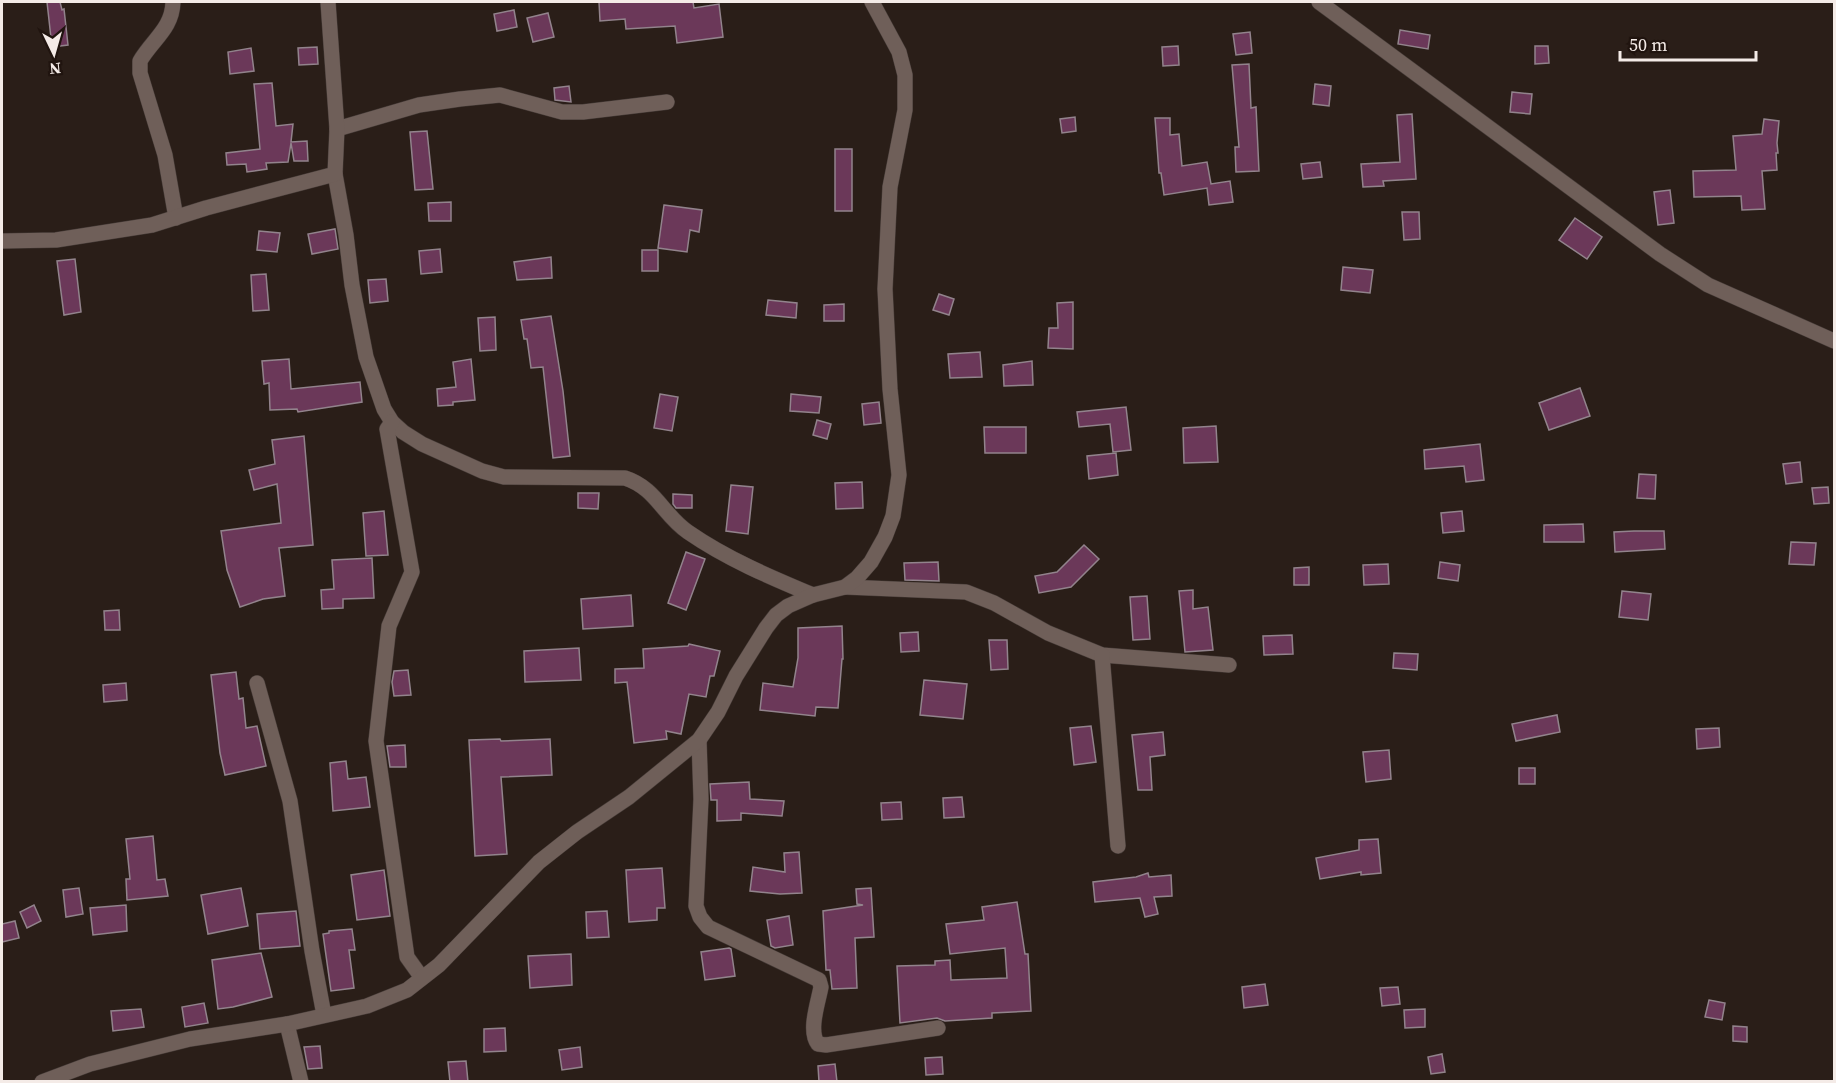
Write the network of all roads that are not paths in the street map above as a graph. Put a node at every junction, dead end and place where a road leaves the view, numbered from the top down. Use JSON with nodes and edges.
{"nodes":[{"id":1,"x":173,"y":2,"type":"edge"},
{"id":2,"x":328,"y":2,"type":"edge"},
{"id":3,"x":872,"y":2,"type":"edge"},
{"id":4,"x":1319,"y":2,"type":"edge"},
{"id":5,"x":667,"y":102,"type":"dead end"},
{"id":6,"x":337,"y":129,"type":"junction"},
{"id":7,"x":335,"y":174,"type":"junction"},
{"id":8,"x":176,"y":218,"type":"junction"},
{"id":9,"x":2,"y":241,"type":"edge"},
{"id":10,"x":1834,"y":341,"type":"edge"},
{"id":11,"x":392,"y":422,"type":"junction"},
{"id":12,"x":845,"y":587,"type":"junction"},
{"id":13,"x":813,"y":595,"type":"junction"},
{"id":14,"x":1102,"y":655,"type":"junction"},
{"id":15,"x":1229,"y":665,"type":"dead end"},
{"id":16,"x":257,"y":683,"type":"dead end"},
{"id":17,"x":699,"y":740,"type":"junction"},
{"id":18,"x":1118,"y":846,"type":"dead end"},
{"id":19,"x":422,"y":978,"type":"junction"},
{"id":20,"x":324,"y":1015,"type":"junction"},
{"id":21,"x":287,"y":1024,"type":"junction"},
{"id":22,"x":938,"y":1028,"type":"dead end"},
{"id":23,"x":42,"y":1082,"type":"edge"},
{"id":24,"x":301,"y":1082,"type":"edge"}],
"edges":[{"from":1,"to":8,"type":"street"},
{"from":2,"to":6,"type":"street"},
{"from":3,"to":12,"type":"street"},
{"from":4,"to":10,"type":"street"},
{"from":5,"to":6,"type":"street"},
{"from":6,"to":7,"type":"street"},
{"from":7,"to":8,"type":"street"},
{"from":7,"to":11,"type":"street"},
{"from":8,"to":9,"type":"street"},
{"from":11,"to":13,"type":"street"},
{"from":11,"to":19,"type":"street"},
{"from":12,"to":13,"type":"street"},
{"from":12,"to":14,"type":"street"},
{"from":13,"to":17,"type":"street"},
{"from":14,"to":15,"type":"street"},
{"from":14,"to":18,"type":"street"},
{"from":16,"to":20,"type":"street"},
{"from":17,"to":19,"type":"street"},
{"from":17,"to":22,"type":"street"},
{"from":19,"to":20,"type":"street"},
{"from":20,"to":21,"type":"street"},
{"from":21,"to":23,"type":"street"},
{"from":21,"to":24,"type":"street"}]}
